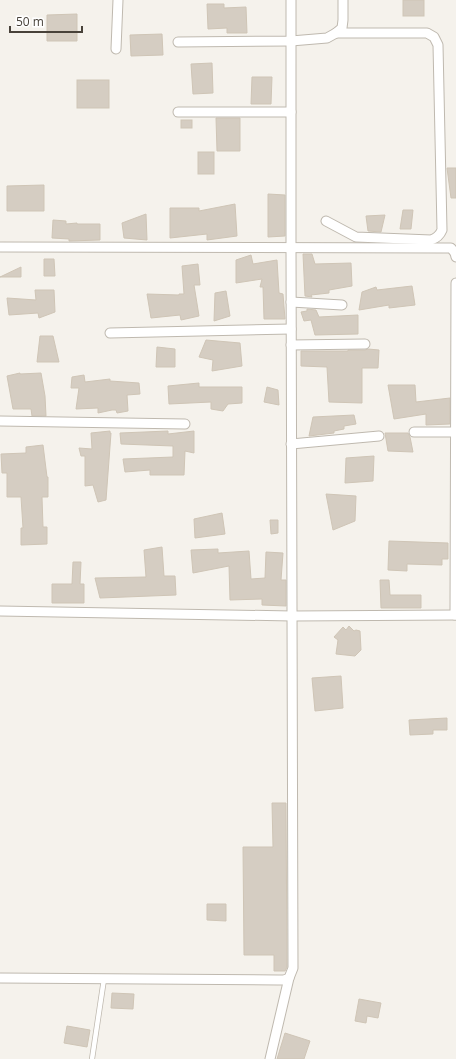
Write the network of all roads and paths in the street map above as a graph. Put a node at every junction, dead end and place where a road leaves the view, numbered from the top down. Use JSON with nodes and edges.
{"nodes":[{"id":1,"x":118,"y":0,"type":"edge"},
{"id":2,"x":291,"y":0,"type":"edge"},
{"id":3,"x":343,"y":0,"type":"edge"},
{"id":4,"x":336,"y":33,"type":"junction"},
{"id":5,"x":291,"y":41,"type":"junction"},
{"id":6,"x":178,"y":42,"type":"dead end"},
{"id":7,"x":116,"y":49,"type":"dead end"},
{"id":8,"x":178,"y":112,"type":"dead end"},
{"id":9,"x":291,"y":112,"type":"junction"},
{"id":10,"x":326,"y":221,"type":"dead end"},
{"id":11,"x":0,"y":247,"type":"edge"},
{"id":12,"x":291,"y":248,"type":"junction"},
{"id":13,"x":455,"y":253,"type":"edge"},
{"id":14,"x":456,"y":283,"type":"edge"},
{"id":15,"x":291,"y":302,"type":"junction"},
{"id":16,"x":342,"y":305,"type":"dead end"},
{"id":17,"x":291,"y":329,"type":"junction"},
{"id":18,"x":110,"y":333,"type":"dead end"},
{"id":19,"x":365,"y":344,"type":"dead end"},
{"id":20,"x":291,"y":345,"type":"junction"},
{"id":21,"x":456,"y":346,"type":"edge"},
{"id":22,"x":0,"y":422,"type":"edge"},
{"id":23,"x":185,"y":424,"type":"dead end"},
{"id":24,"x":414,"y":432,"type":"dead end"},
{"id":25,"x":456,"y":432,"type":"edge"},
{"id":26,"x":378,"y":436,"type":"dead end"},
{"id":27,"x":291,"y":444,"type":"junction"},
{"id":28,"x":0,"y":611,"type":"edge"},
{"id":29,"x":455,"y":615,"type":"edge"},
{"id":30,"x":292,"y":616,"type":"junction"},
{"id":31,"x":0,"y":978,"type":"edge"},
{"id":32,"x":289,"y":978,"type":"junction"},
{"id":33,"x":104,"y":979,"type":"junction"},
{"id":34,"x":92,"y":1059,"type":"edge"},
{"id":35,"x":270,"y":1059,"type":"edge"}],
"edges":[{"from":1,"to":7,"type":"street"},
{"from":2,"to":5,"type":"street"},
{"from":3,"to":4,"type":"street"},
{"from":4,"to":5,"type":"street"},
{"from":4,"to":10,"type":"street"},
{"from":5,"to":6,"type":"street"},
{"from":5,"to":9,"type":"street"},
{"from":8,"to":9,"type":"street"},
{"from":9,"to":12,"type":"street"},
{"from":11,"to":12,"type":"street"},
{"from":12,"to":13,"type":"street"},
{"from":12,"to":15,"type":"street"},
{"from":14,"to":21,"type":"street"},
{"from":15,"to":16,"type":"street"},
{"from":15,"to":17,"type":"street"},
{"from":17,"to":18,"type":"street"},
{"from":17,"to":20,"type":"street"},
{"from":19,"to":20,"type":"street"},
{"from":20,"to":27,"type":"street"},
{"from":21,"to":25,"type":"street"},
{"from":22,"to":23,"type":"street"},
{"from":24,"to":25,"type":"street"},
{"from":25,"to":29,"type":"street"},
{"from":26,"to":27,"type":"street"},
{"from":27,"to":30,"type":"street"},
{"from":28,"to":30,"type":"street"},
{"from":29,"to":30,"type":"street"},
{"from":30,"to":32,"type":"street"},
{"from":31,"to":33,"type":"street"},
{"from":32,"to":33,"type":"street"},
{"from":32,"to":35,"type":"street"},
{"from":33,"to":34,"type":"lane"}]}
